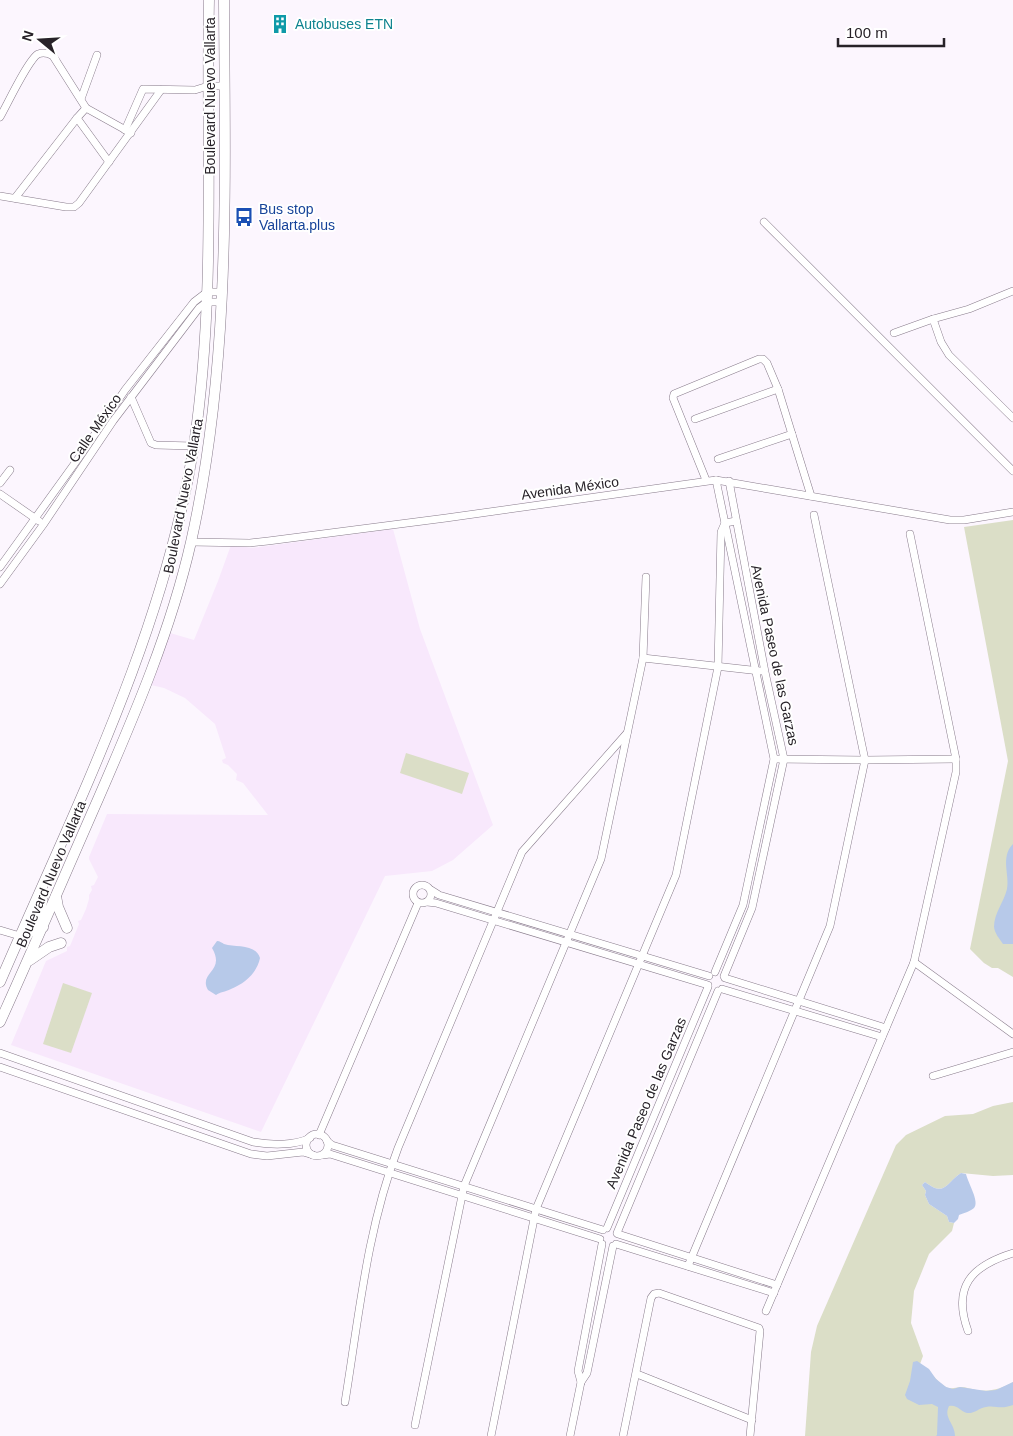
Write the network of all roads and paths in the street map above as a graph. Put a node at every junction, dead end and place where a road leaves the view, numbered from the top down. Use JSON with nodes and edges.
{"nodes":[{"id":1,"x":209,"y":0,"type":"edge"},
{"id":2,"x":224,"y":0,"type":"edge"},
{"id":3,"x":97,"y":55,"type":"dead end"},
{"id":4,"x":208,"y":86,"type":"junction"},
{"id":5,"x":224,"y":86,"type":"junction"},
{"id":6,"x":161,"y":90,"type":"junction"},
{"id":7,"x":81,"y":99,"type":"junction"},
{"id":8,"x":86,"y":108,"type":"junction"},
{"id":9,"x":0,"y":117,"type":"edge"},
{"id":10,"x":77,"y":118,"type":"junction"},
{"id":11,"x":128,"y":132,"type":"junction"},
{"id":12,"x":109,"y":162,"type":"junction"},
{"id":13,"x":0,"y":196,"type":"edge"},
{"id":14,"x":15,"y":198,"type":"junction"},
{"id":15,"x":764,"y":222,"type":"dead end"},
{"id":16,"x":1013,"y":291,"type":"edge"},
{"id":17,"x":207,"y":297,"type":"junction"},
{"id":18,"x":222,"y":297,"type":"junction"},
{"id":19,"x":933,"y":319,"type":"junction"},
{"id":20,"x":894,"y":334,"type":"dead end"},
{"id":21,"x":778,"y":389,"type":"junction"},
{"id":22,"x":131,"y":397,"type":"junction"},
{"id":23,"x":1013,"y":418,"type":"edge"},
{"id":24,"x":695,"y":419,"type":"dead end"},
{"id":25,"x":792,"y":434,"type":"junction"},
{"id":26,"x":193,"y":446,"type":"junction"},
{"id":27,"x":718,"y":459,"type":"dead end"},
{"id":28,"x":10,"y":470,"type":"dead end"},
{"id":29,"x":1013,"y":471,"type":"edge"},
{"id":30,"x":706,"y":480,"type":"junction"},
{"id":31,"x":716,"y":480,"type":"junction"},
{"id":32,"x":729,"y":481,"type":"junction"},
{"id":33,"x":0,"y":483,"type":"edge"},
{"id":34,"x":0,"y":494,"type":"edge"},
{"id":35,"x":811,"y":496,"type":"junction"},
{"id":36,"x":1013,"y":512,"type":"edge"},
{"id":37,"x":814,"y":515,"type":"dead end"},
{"id":38,"x":36,"y":519,"type":"junction"},
{"id":39,"x":736,"y":521,"type":"junction"},
{"id":40,"x":725,"y":523,"type":"junction"},
{"id":41,"x":43,"y":525,"type":"junction"},
{"id":42,"x":910,"y":534,"type":"dead end"},
{"id":43,"x":191,"y":542,"type":"junction"},
{"id":44,"x":731,"y":551,"type":"junction"},
{"id":45,"x":721,"y":553,"type":"junction"},
{"id":46,"x":0,"y":567,"type":"edge"},
{"id":47,"x":646,"y":577,"type":"dead end"},
{"id":48,"x":0,"y":584,"type":"edge"},
{"id":49,"x":643,"y":658,"type":"junction"},
{"id":50,"x":718,"y":667,"type":"junction"},
{"id":51,"x":756,"y":671,"type":"junction"},
{"id":52,"x":765,"y":672,"type":"junction"},
{"id":53,"x":628,"y":731,"type":"junction"},
{"id":54,"x":774,"y":759,"type":"junction"},
{"id":55,"x":784,"y":759,"type":"junction"},
{"id":56,"x":956,"y":759,"type":"junction"},
{"id":57,"x":865,"y":760,"type":"junction"},
{"id":58,"x":48,"y":872,"type":"junction"},
{"id":59,"x":431,"y":890,"type":"junction"},
{"id":60,"x":56,"y":896,"type":"junction"},
{"id":61,"x":427,"y":902,"type":"junction"},
{"id":62,"x":418,"y":903,"type":"junction"},
{"id":63,"x":497,"y":913,"type":"junction"},
{"id":64,"x":493,"y":920,"type":"junction"},
{"id":65,"x":43,"y":927,"type":"junction"},
{"id":66,"x":67,"y":928,"type":"dead end"},
{"id":67,"x":0,"y":930,"type":"edge"},
{"id":68,"x":569,"y":934,"type":"junction"},
{"id":69,"x":23,"y":935,"type":"junction"},
{"id":70,"x":37,"y":941,"type":"junction"},
{"id":71,"x":566,"y":942,"type":"junction"},
{"id":72,"x":61,"y":943,"type":"dead end"},
{"id":73,"x":642,"y":956,"type":"junction"},
{"id":74,"x":29,"y":960,"type":"junction"},
{"id":75,"x":914,"y":962,"type":"junction"},
{"id":76,"x":639,"y":964,"type":"junction"},
{"id":77,"x":712,"y":974,"type":"junction"},
{"id":78,"x":725,"y":977,"type":"junction"},
{"id":79,"x":0,"y":982,"type":"edge"},
{"id":80,"x":708,"y":986,"type":"junction"},
{"id":81,"x":720,"y":990,"type":"junction"},
{"id":82,"x":798,"y":1001,"type":"junction"},
{"id":83,"x":795,"y":1011,"type":"junction"},
{"id":84,"x":0,"y":1022,"type":"edge"},
{"id":85,"x":886,"y":1028,"type":"junction"},
{"id":86,"x":1013,"y":1034,"type":"edge"},
{"id":87,"x":882,"y":1037,"type":"junction"},
{"id":88,"x":1013,"y":1052,"type":"edge"},
{"id":89,"x":0,"y":1053,"type":"edge"},
{"id":90,"x":19,"y":1060,"type":"junction"},
{"id":91,"x":0,"y":1067,"type":"edge"},
{"id":92,"x":50,"y":1071,"type":"junction"},
{"id":93,"x":15,"y":1072,"type":"junction"},
{"id":94,"x":933,"y":1076,"type":"dead end"},
{"id":95,"x":47,"y":1083,"type":"junction"},
{"id":96,"x":154,"y":1107,"type":"junction"},
{"id":97,"x":150,"y":1119,"type":"junction"},
{"id":98,"x":320,"y":1135,"type":"junction"},
{"id":99,"x":310,"y":1138,"type":"junction"},
{"id":100,"x":327,"y":1141,"type":"junction"},
{"id":101,"x":253,"y":1142,"type":"junction"},
{"id":102,"x":251,"y":1154,"type":"junction"},
{"id":103,"x":312,"y":1155,"type":"junction"},
{"id":104,"x":323,"y":1155,"type":"junction"},
{"id":105,"x":392,"y":1164,"type":"junction"},
{"id":106,"x":389,"y":1173,"type":"junction"},
{"id":107,"x":464,"y":1186,"type":"junction"},
{"id":108,"x":461,"y":1195,"type":"junction"},
{"id":109,"x":536,"y":1209,"type":"junction"},
{"id":110,"x":533,"y":1218,"type":"junction"},
{"id":111,"x":605,"y":1229,"type":"junction"},
{"id":112,"x":618,"y":1234,"type":"junction"},
{"id":113,"x":601,"y":1241,"type":"junction"},
{"id":114,"x":614,"y":1245,"type":"junction"},
{"id":115,"x":1013,"y":1253,"type":"edge"},
{"id":116,"x":691,"y":1257,"type":"junction"},
{"id":117,"x":688,"y":1266,"type":"junction"},
{"id":118,"x":777,"y":1284,"type":"junction"},
{"id":119,"x":774,"y":1293,"type":"junction"},
{"id":120,"x":766,"y":1311,"type":"dead end"},
{"id":121,"x":968,"y":1331,"type":"dead end"},
{"id":122,"x":637,"y":1374,"type":"junction"},
{"id":123,"x":581,"y":1382,"type":"junction"},
{"id":124,"x":346,"y":1402,"type":"dead end"},
{"id":125,"x":752,"y":1420,"type":"junction"},
{"id":126,"x":416,"y":1425,"type":"dead end"},
{"id":127,"x":491,"y":1436,"type":"edge"},
{"id":128,"x":570,"y":1436,"type":"edge"},
{"id":129,"x":623,"y":1436,"type":"edge"},
{"id":130,"x":750,"y":1436,"type":"edge"}],
"edges":[{"from":1,"to":4,"type":"main road","name":"Boulevard Nuevo Vallarta"},
{"from":2,"to":5,"type":"main road","name":"Boulevard Nuevo Vallarta"},
{"from":3,"to":7,"type":"street"},
{"from":4,"to":5,"type":"street"},
{"from":4,"to":6,"type":"street"},
{"from":4,"to":17,"type":"main road","name":"Boulevard Nuevo Vallarta"},
{"from":5,"to":18,"type":"main road","name":"Boulevard Nuevo Vallarta"},
{"from":6,"to":11,"type":"street"},
{"from":6,"to":11,"type":"street"},
{"from":7,"to":8,"type":"street"},
{"from":7,"to":9,"type":"street"},
{"from":8,"to":10,"type":"street"},
{"from":8,"to":11,"type":"street"},
{"from":10,"to":12,"type":"street"},
{"from":10,"to":14,"type":"street"},
{"from":11,"to":12,"type":"street"},
{"from":12,"to":14,"type":"street"},
{"from":13,"to":14,"type":"street"},
{"from":15,"to":29,"type":"street"},
{"from":16,"to":19,"type":"street"},
{"from":17,"to":18,"type":"street"},
{"from":17,"to":22,"type":"street","name":"Calle México"},
{"from":17,"to":26,"type":"main road","name":"Boulevard Nuevo Vallarta"},
{"from":17,"to":38,"type":"street","name":"Calle México"},
{"from":18,"to":43,"type":"main road","name":"Boulevard Nuevo Vallarta"},
{"from":19,"to":20,"type":"street"},
{"from":19,"to":23,"type":"street"},
{"from":21,"to":24,"type":"street"},
{"from":21,"to":25,"type":"street"},
{"from":21,"to":30,"type":"street"},
{"from":22,"to":26,"type":"street"},
{"from":22,"to":41,"type":"street","name":"Calle México"},
{"from":25,"to":27,"type":"street"},
{"from":25,"to":35,"type":"street"},
{"from":26,"to":58,"type":"main road","name":"Boulevard Nuevo Vallarta"},
{"from":28,"to":33,"type":"street"},
{"from":30,"to":31,"type":"street","name":"Avenida México"},
{"from":30,"to":43,"type":"street","name":"Avenida México"},
{"from":31,"to":32,"type":"street","name":"Avenida México"},
{"from":31,"to":40,"type":"street","name":"Avenida Paseo de las Garzas"},
{"from":32,"to":35,"type":"street","name":"Avenida México"},
{"from":32,"to":39,"type":"street","name":"Avenida Paseo de las Garzas"},
{"from":34,"to":38,"type":"street"},
{"from":35,"to":36,"type":"street","name":"Avenida México"},
{"from":37,"to":57,"type":"street"},
{"from":38,"to":41,"type":"street"},
{"from":38,"to":46,"type":"street","name":"Calle México"},
{"from":39,"to":40,"type":"street"},
{"from":39,"to":52,"type":"street","name":"Avenida Paseo de las Garzas"},
{"from":40,"to":44,"type":"street","name":"Avenida Paseo de las Garzas"},
{"from":40,"to":45,"type":"street"},
{"from":41,"to":48,"type":"street","name":"Calle México"},
{"from":42,"to":56,"type":"street"},
{"from":43,"to":60,"type":"main road","name":"Boulevard Nuevo Vallarta"},
{"from":44,"to":45,"type":"street"},
{"from":44,"to":51,"type":"street","name":"Avenida Paseo de las Garzas"},
{"from":45,"to":50,"type":"street"},
{"from":47,"to":49,"type":"street"},
{"from":49,"to":50,"type":"street"},
{"from":49,"to":53,"type":"street"},
{"from":50,"to":51,"type":"street"},
{"from":50,"to":73,"type":"street"},
{"from":51,"to":52,"type":"street"},
{"from":51,"to":54,"type":"street","name":"Avenida Paseo de las Garzas"},
{"from":52,"to":55,"type":"street","name":"Avenida Paseo de las Garzas"},
{"from":53,"to":63,"type":"street"},
{"from":53,"to":68,"type":"street"},
{"from":54,"to":55,"type":"street"},
{"from":54,"to":77,"type":"street","name":"Avenida Paseo de las Garzas"},
{"from":55,"to":57,"type":"street"},
{"from":55,"to":78,"type":"street","name":"Avenida Paseo de las Garzas"},
{"from":56,"to":57,"type":"street"},
{"from":56,"to":75,"type":"street"},
{"from":57,"to":82,"type":"street"},
{"from":58,"to":65,"type":"main road"},
{"from":58,"to":69,"type":"main road","name":"Boulevard Nuevo Vallarta"},
{"from":59,"to":61,"type":"street"},
{"from":59,"to":62,"type":"street"},
{"from":59,"to":63,"type":"street"},
{"from":60,"to":65,"type":"main road","name":"Boulevard Nuevo Vallarta"},
{"from":60,"to":66,"type":"main road"},
{"from":61,"to":62,"type":"street"},
{"from":61,"to":64,"type":"street"},
{"from":62,"to":98,"type":"street"},
{"from":63,"to":64,"type":"street"},
{"from":63,"to":68,"type":"street"},
{"from":64,"to":71,"type":"street"},
{"from":64,"to":105,"type":"street"},
{"from":65,"to":69,"type":"main road"},
{"from":65,"to":70,"type":"main road","name":"Boulevard Nuevo Vallarta"},
{"from":67,"to":69,"type":"street"},
{"from":68,"to":71,"type":"street"},
{"from":68,"to":73,"type":"street"},
{"from":69,"to":70,"type":"main road"},
{"from":69,"to":79,"type":"main road","name":"Boulevard Nuevo Vallarta"},
{"from":70,"to":74,"type":"main road","name":"Boulevard Nuevo Vallarta"},
{"from":71,"to":76,"type":"street"},
{"from":71,"to":107,"type":"street"},
{"from":72,"to":74,"type":"main road"},
{"from":73,"to":76,"type":"street"},
{"from":73,"to":77,"type":"street"},
{"from":74,"to":84,"type":"main road","name":"Boulevard Nuevo Vallarta"},
{"from":75,"to":85,"type":"street"},
{"from":75,"to":86,"type":"street"},
{"from":76,"to":80,"type":"street"},
{"from":76,"to":109,"type":"street"},
{"from":77,"to":78,"type":"street"},
{"from":77,"to":80,"type":"street"},
{"from":78,"to":81,"type":"street"},
{"from":78,"to":82,"type":"street"},
{"from":80,"to":81,"type":"street"},
{"from":80,"to":111,"type":"street","name":"Avenida Paseo de las Garzas"},
{"from":81,"to":83,"type":"street"},
{"from":81,"to":112,"type":"street","name":"Avenida Paseo de las Garzas"},
{"from":82,"to":83,"type":"street"},
{"from":82,"to":85,"type":"street"},
{"from":83,"to":87,"type":"street"},
{"from":83,"to":116,"type":"street"},
{"from":85,"to":87,"type":"street"},
{"from":87,"to":118,"type":"street"},
{"from":88,"to":94,"type":"street"},
{"from":89,"to":90,"type":"street"},
{"from":90,"to":92,"type":"street"},
{"from":90,"to":93,"type":"street"},
{"from":91,"to":93,"type":"street"},
{"from":92,"to":95,"type":"street"},
{"from":92,"to":96,"type":"street"},
{"from":93,"to":95,"type":"street"},
{"from":95,"to":97,"type":"street"},
{"from":96,"to":97,"type":"street"},
{"from":96,"to":101,"type":"street"},
{"from":97,"to":102,"type":"street"},
{"from":98,"to":99,"type":"street"},
{"from":98,"to":100,"type":"street"},
{"from":99,"to":101,"type":"street"},
{"from":99,"to":103,"type":"street"},
{"from":100,"to":104,"type":"street"},
{"from":100,"to":105,"type":"street"},
{"from":101,"to":102,"type":"street"},
{"from":102,"to":103,"type":"street"},
{"from":103,"to":104,"type":"street"},
{"from":104,"to":106,"type":"street"},
{"from":105,"to":106,"type":"street"},
{"from":105,"to":107,"type":"street"},
{"from":106,"to":108,"type":"street"},
{"from":106,"to":124,"type":"street"},
{"from":107,"to":108,"type":"street"},
{"from":107,"to":109,"type":"street"},
{"from":108,"to":110,"type":"street"},
{"from":108,"to":126,"type":"street"},
{"from":109,"to":110,"type":"street"},
{"from":109,"to":111,"type":"street"},
{"from":110,"to":113,"type":"street"},
{"from":110,"to":127,"type":"street"},
{"from":111,"to":112,"type":"street"},
{"from":111,"to":113,"type":"street"},
{"from":112,"to":114,"type":"street"},
{"from":112,"to":116,"type":"street"},
{"from":113,"to":114,"type":"street"},
{"from":113,"to":123,"type":"street"},
{"from":114,"to":117,"type":"street"},
{"from":114,"to":123,"type":"street"},
{"from":115,"to":121,"type":"street"},
{"from":116,"to":117,"type":"street"},
{"from":116,"to":118,"type":"street"},
{"from":117,"to":119,"type":"street"},
{"from":118,"to":119,"type":"street"},
{"from":119,"to":120,"type":"street"},
{"from":122,"to":125,"type":"street"},
{"from":122,"to":125,"type":"street"},
{"from":122,"to":129,"type":"street"},
{"from":123,"to":128,"type":"street"},
{"from":125,"to":130,"type":"street"}]}
